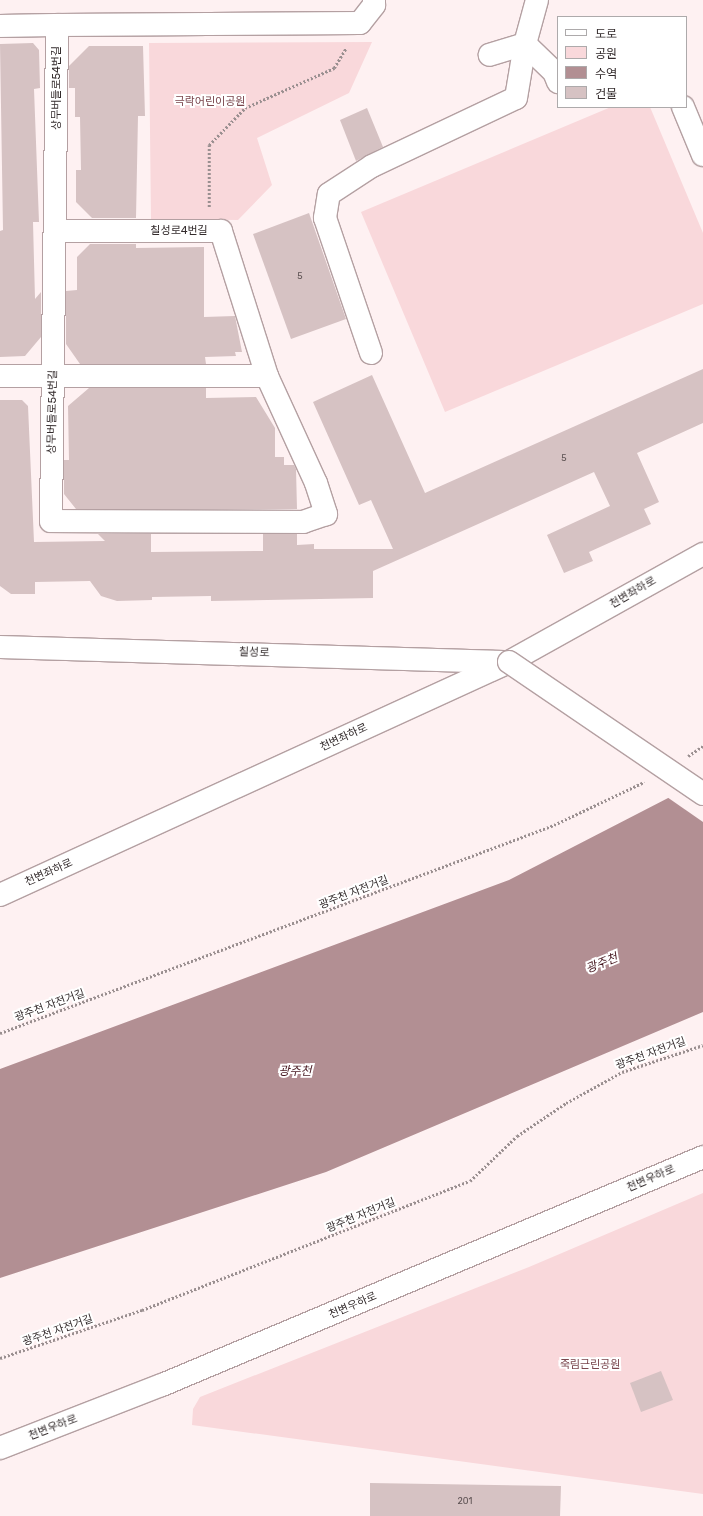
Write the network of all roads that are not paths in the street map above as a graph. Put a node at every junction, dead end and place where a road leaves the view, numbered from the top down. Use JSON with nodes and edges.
{"nodes":[{"id":1,"x":374,"y":0,"type":"edge"},
{"id":2,"x":538,"y":0,"type":"edge"},
{"id":3,"x":57,"y":25,"type":"junction"},
{"id":4,"x":0,"y":26,"type":"edge"},
{"id":5,"x":525,"y":44,"type":"junction"},
{"id":6,"x":490,"y":55,"type":"dead end"},
{"id":7,"x":557,"y":80,"type":"edge"},
{"id":8,"x":683,"y":108,"type":"edge"},
{"id":9,"x":703,"y":155,"type":"edge"},
{"id":10,"x":57,"y":232,"type":"junction"},
{"id":11,"x":372,"y":353,"type":"dead end"},
{"id":12,"x":0,"y":376,"type":"edge"},
{"id":13,"x":267,"y":376,"type":"junction"},
{"id":14,"x":54,"y":378,"type":"junction"},
{"id":15,"x":326,"y":514,"type":"joint"},
{"id":16,"x":703,"y":542,"type":"edge"},
{"id":17,"x":703,"y":554,"type":"edge"},
{"id":18,"x":679,"y":566,"type":"junction"},
{"id":19,"x":0,"y":647,"type":"edge"},
{"id":20,"x":509,"y":662,"type":"junction"},
{"id":21,"x":703,"y":794,"type":"edge"},
{"id":22,"x":5,"y":890,"type":"edge"},
{"id":23,"x":703,"y":1157,"type":"edge"},
{"id":24,"x":0,"y":1448,"type":"edge"}],
"edges":[{"from":1,"to":3,"type":"street"},
{"from":2,"to":5,"type":"street"},
{"from":3,"to":4,"type":"street"},
{"from":3,"to":10,"type":"street","name":"상무버들로54번길"},
{"from":5,"to":6,"type":"street"},
{"from":5,"to":7,"type":"street"},
{"from":5,"to":11,"type":"street"},
{"from":8,"to":9,"type":"street"},
{"from":10,"to":13,"type":"street","name":"칠성로4번길"},
{"from":10,"to":14,"type":"street","name":"상무버들로54번길"},
{"from":12,"to":14,"type":"street"},
{"from":13,"to":14,"type":"street"},
{"from":13,"to":15,"type":"street","name":"칠성로4번길"},
{"from":14,"to":15,"type":"street","name":"상무버들로54번길"},
{"from":16,"to":18,"type":"street","name":"천변좌하로"},
{"from":17,"to":18,"type":"street","name":"천변좌하로"},
{"from":18,"to":20,"type":"street","name":"천변좌하로"},
{"from":19,"to":20,"type":"street","name":"칠성로"},
{"from":20,"to":21,"type":"street","bridge":true},
{"from":20,"to":22,"type":"street","name":"천변좌하로"},
{"from":23,"to":24,"type":"street","name":"천변우하로"}]}
